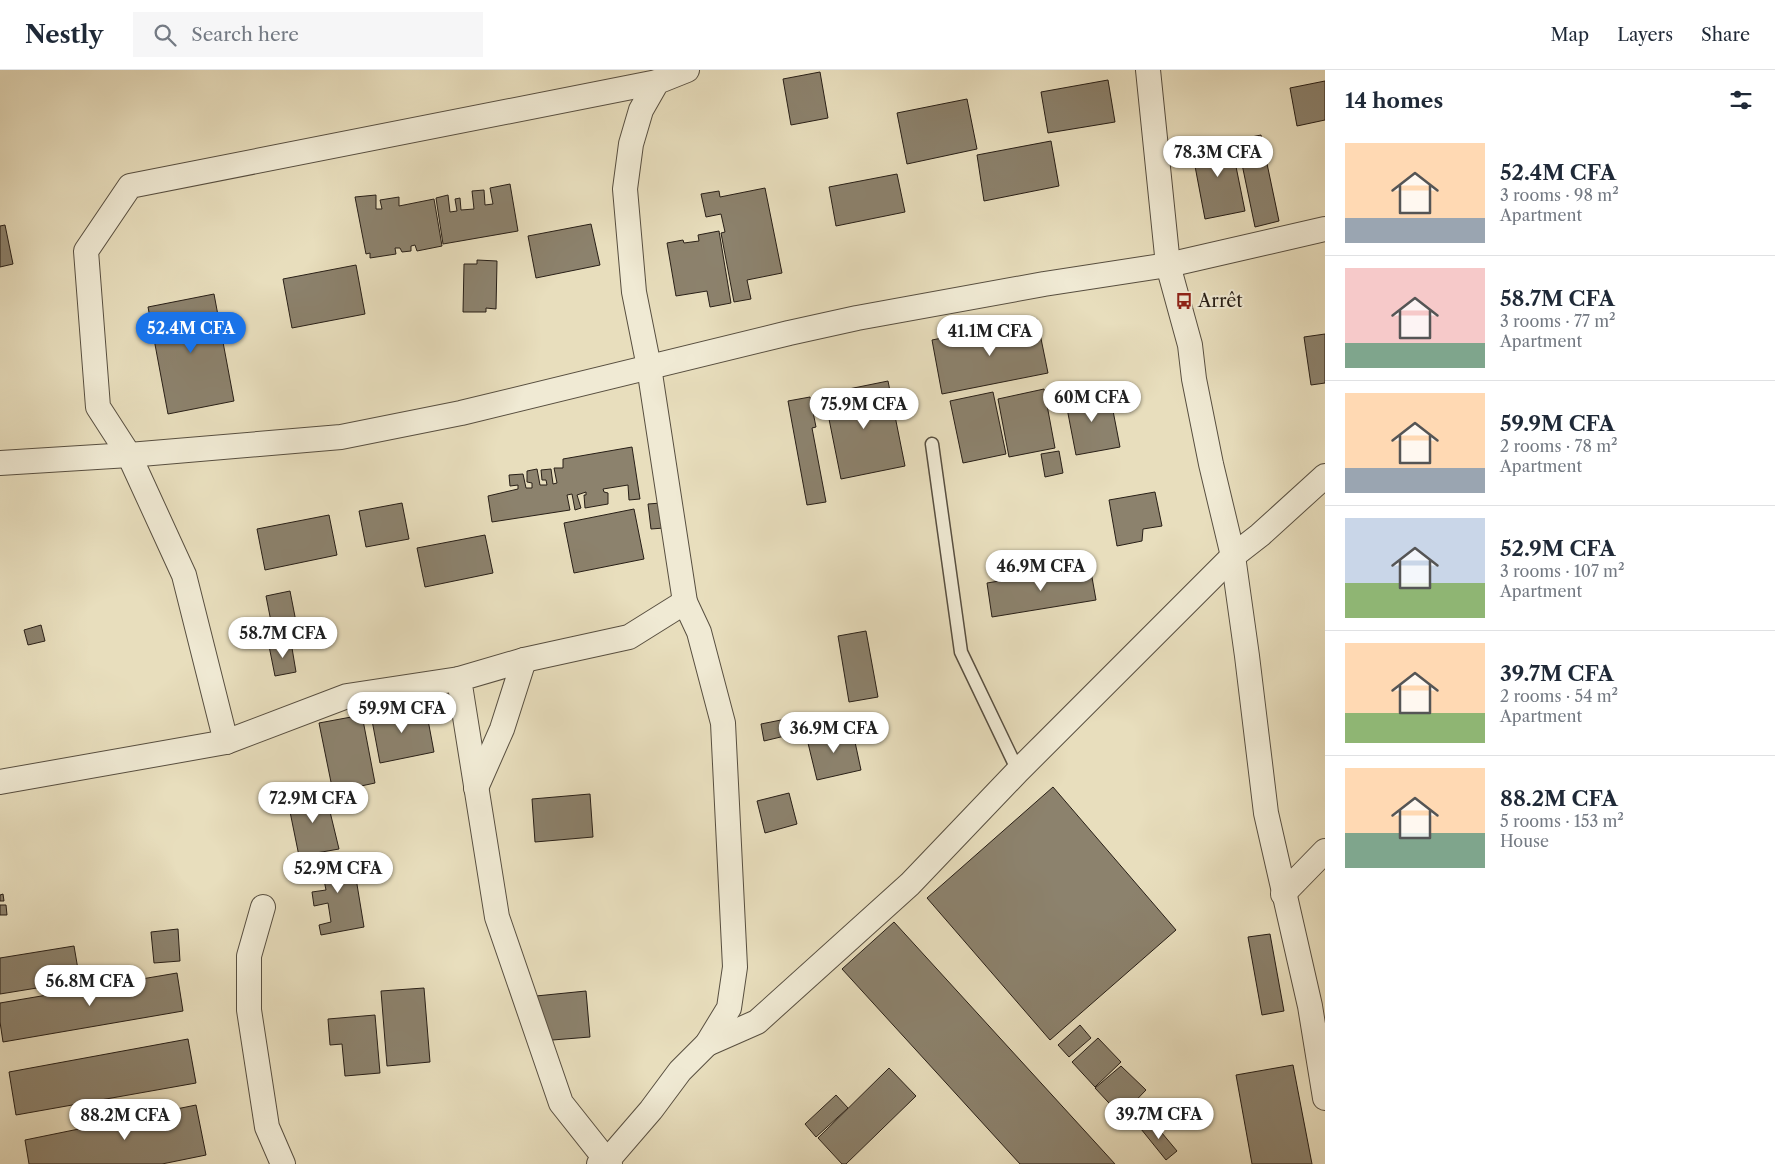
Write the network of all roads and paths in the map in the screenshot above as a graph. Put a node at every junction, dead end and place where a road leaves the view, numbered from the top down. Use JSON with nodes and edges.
{"nodes":[{"id":1,"x":687,"y":70,"type":"edge"},
{"id":2,"x":1148,"y":70,"type":"edge"},
{"id":3,"x":657,"y":82,"type":"junction"},
{"id":4,"x":1325,"y":229,"type":"edge"},
{"id":5,"x":1168,"y":266,"type":"junction"},
{"id":6,"x":649,"y":367,"type":"junction"},
{"id":7,"x":932,"y":444,"type":"dead end"},
{"id":8,"x":129,"y":455,"type":"junction"},
{"id":9,"x":0,"y":462,"type":"edge"},
{"id":10,"x":1325,"y":476,"type":"edge"},
{"id":11,"x":1233,"y":556,"type":"junction"},
{"id":12,"x":685,"y":602,"type":"junction"},
{"id":13,"x":524,"y":660,"type":"junction"},
{"id":14,"x":459,"y":679,"type":"junction"},
{"id":15,"x":226,"y":742,"type":"junction"},
{"id":16,"x":1018,"y":771,"type":"junction"},
{"id":17,"x":0,"y":782,"type":"edge"},
{"id":18,"x":476,"y":788,"type":"junction"},
{"id":19,"x":1325,"y":851,"type":"edge"},
{"id":20,"x":1283,"y":894,"type":"junction"},
{"id":21,"x":263,"y":907,"type":"dead end"},
{"id":22,"x":707,"y":1044,"type":"junction"},
{"id":23,"x":1325,"y":1098,"type":"edge"},
{"id":24,"x":605,"y":1163,"type":"edge"},
{"id":25,"x":283,"y":1164,"type":"edge"}],
"edges":[{"from":1,"to":3,"type":"street"},
{"from":2,"to":5,"type":"street"},
{"from":3,"to":6,"type":"street"},
{"from":3,"to":8,"type":"street"},
{"from":4,"to":5,"type":"street"},
{"from":5,"to":6,"type":"street"},
{"from":5,"to":11,"type":"street"},
{"from":6,"to":8,"type":"street"},
{"from":6,"to":12,"type":"street"},
{"from":7,"to":16,"type":"lane"},
{"from":8,"to":9,"type":"street"},
{"from":8,"to":15,"type":"street"},
{"from":10,"to":11,"type":"street"},
{"from":11,"to":16,"type":"street"},
{"from":11,"to":20,"type":"street"},
{"from":12,"to":13,"type":"street"},
{"from":12,"to":22,"type":"street"},
{"from":13,"to":14,"type":"street"},
{"from":13,"to":18,"type":"street"},
{"from":14,"to":15,"type":"street"},
{"from":14,"to":18,"type":"street"},
{"from":15,"to":17,"type":"street"},
{"from":16,"to":22,"type":"street"},
{"from":18,"to":24,"type":"street"},
{"from":19,"to":20,"type":"street"},
{"from":20,"to":23,"type":"street"},
{"from":21,"to":25,"type":"street"},
{"from":22,"to":24,"type":"street"}]}
